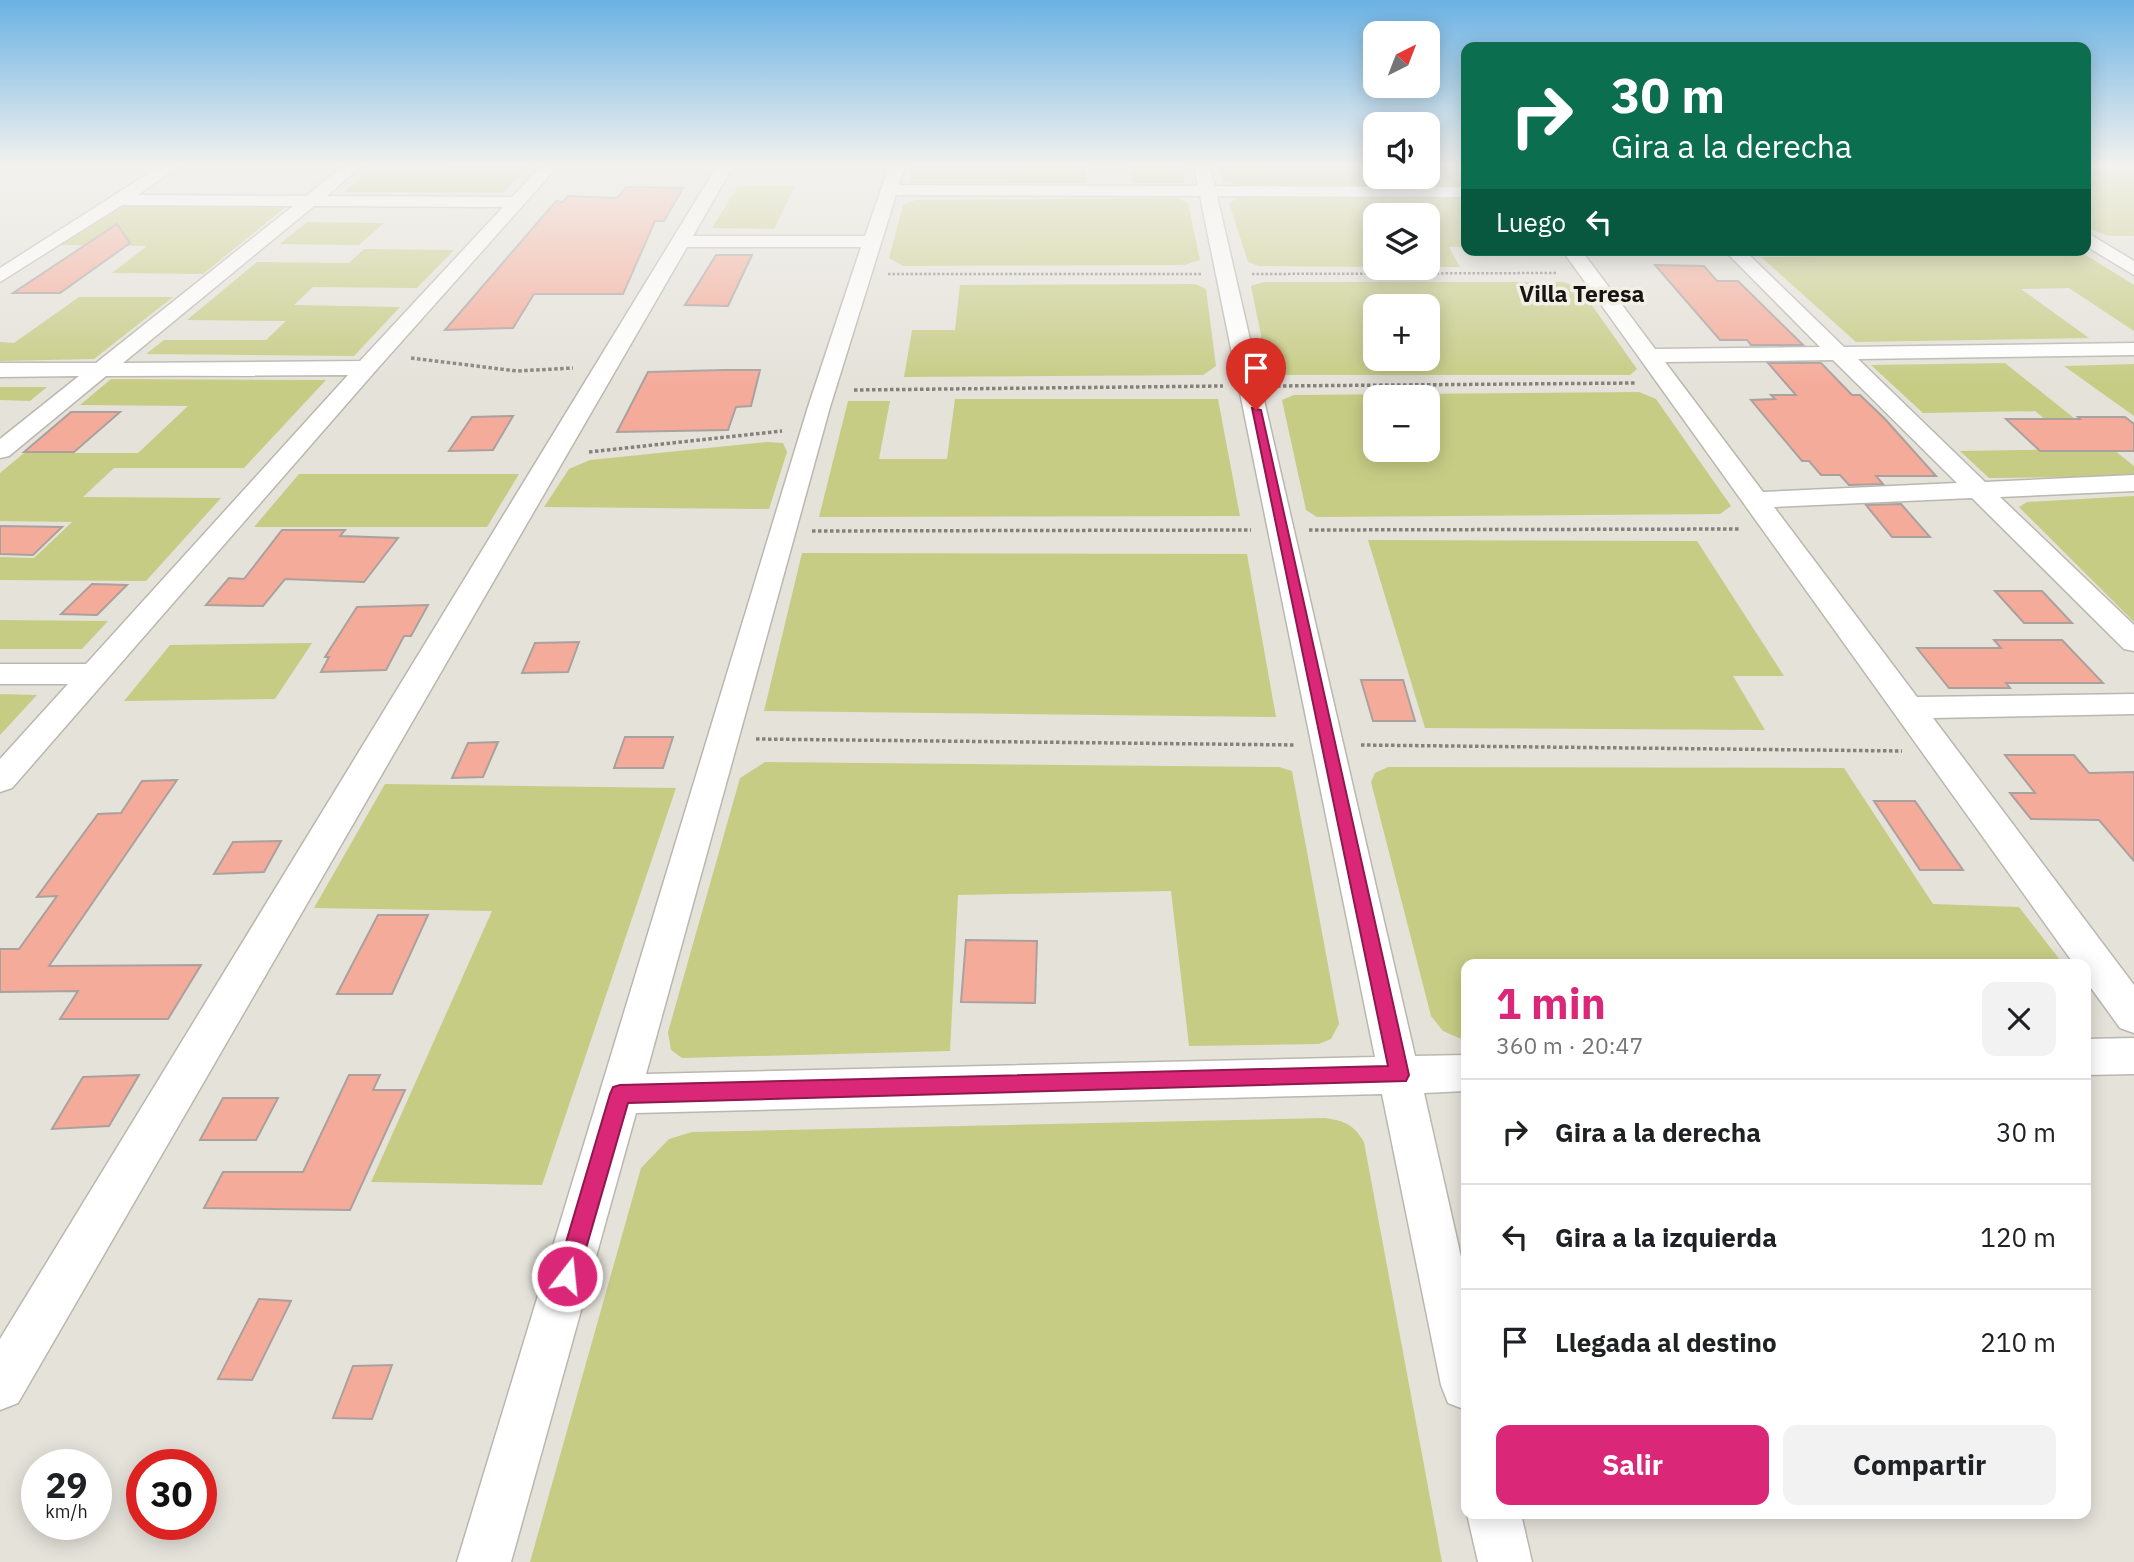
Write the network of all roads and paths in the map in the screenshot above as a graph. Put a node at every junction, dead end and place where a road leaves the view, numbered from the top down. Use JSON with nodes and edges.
{"nodes":[{"id":1,"x":57,"y":239,"type":"edge"},
{"id":2,"x":262,"y":239,"type":"edge"},
{"id":3,"x":483,"y":239,"type":"edge"},
{"id":4,"x":874,"y":239,"type":"edge"},
{"id":5,"x":1218,"y":239,"type":"edge"},
{"id":6,"x":680,"y":241,"type":"joint"},
{"id":7,"x":2091,"y":241,"type":"edge"},
{"id":8,"x":873,"y":242,"type":"junction"},
{"id":9,"x":2091,"y":242,"type":"edge"},
{"id":10,"x":2134,"y":243,"type":"edge"},
{"id":11,"x":1575,"y":256,"type":"edge"},
{"id":12,"x":1738,"y":256,"type":"edge"},
{"id":13,"x":2134,"y":269,"type":"edge"},
{"id":14,"x":0,"y":276,"type":"edge"},
{"id":15,"x":2134,"y":349,"type":"edge"},
{"id":16,"x":1838,"y":353,"type":"junction"},
{"id":17,"x":1648,"y":356,"type":"junction"},
{"id":18,"x":372,"y":361,"type":"junction"},
{"id":19,"x":605,"y":367,"type":"junction"},
{"id":20,"x":101,"y":369,"type":"junction"},
{"id":21,"x":0,"y":370,"type":"edge"},
{"id":22,"x":813,"y":427,"type":"junction"},
{"id":23,"x":0,"y":451,"type":"edge"},
{"id":24,"x":554,"y":454,"type":"junction"},
{"id":25,"x":2134,"y":483,"type":"edge"},
{"id":26,"x":1978,"y":490,"type":"junction"},
{"id":27,"x":1755,"y":500,"type":"junction"},
{"id":28,"x":2134,"y":642,"type":"edge"},
{"id":29,"x":0,"y":674,"type":"edge"},
{"id":30,"x":94,"y":674,"type":"junction"},
{"id":31,"x":2134,"y":704,"type":"edge"},
{"id":32,"x":1908,"y":708,"type":"junction"},
{"id":33,"x":0,"y":780,"type":"edge"},
{"id":34,"x":2134,"y":1016,"type":"edge"},
{"id":35,"x":2134,"y":1056,"type":"edge"},
{"id":36,"x":2091,"y":1057,"type":"edge"},
{"id":37,"x":1461,"y":1073,"type":"edge"},
{"id":38,"x":1399,"y":1075,"type":"junction"},
{"id":39,"x":620,"y":1094,"type":"junction"},
{"id":40,"x":1461,"y":1362,"type":"edge"},
{"id":41,"x":0,"y":1385,"type":"edge"},
{"id":42,"x":1495,"y":1519,"type":"edge"},
{"id":43,"x":484,"y":1562,"type":"edge"},
{"id":44,"x":1505,"y":1562,"type":"edge"}],
"edges":[{"from":1,"to":14,"type":"street"},
{"from":2,"to":20,"type":"street"},
{"from":3,"to":18,"type":"street"},
{"from":4,"to":8,"type":"street"},
{"from":5,"to":38,"type":"street"},
{"from":6,"to":8,"type":"street"},
{"from":6,"to":19,"type":"street"},
{"from":7,"to":10,"type":"street"},
{"from":8,"to":22,"type":"street"},
{"from":9,"to":13,"type":"street"},
{"from":11,"to":17,"type":"street"},
{"from":12,"to":16,"type":"street"},
{"from":15,"to":16,"type":"street"},
{"from":16,"to":17,"type":"street"},
{"from":16,"to":26,"type":"street"},
{"from":17,"to":27,"type":"street"},
{"from":18,"to":19,"type":"path"},
{"from":18,"to":20,"type":"street"},
{"from":18,"to":30,"type":"street"},
{"from":19,"to":24,"type":"street"},
{"from":20,"to":21,"type":"street"},
{"from":20,"to":23,"type":"street"},
{"from":22,"to":24,"type":"path"},
{"from":22,"to":39,"type":"street"},
{"from":24,"to":41,"type":"street"},
{"from":25,"to":26,"type":"street"},
{"from":26,"to":27,"type":"street"},
{"from":26,"to":28,"type":"street"},
{"from":27,"to":32,"type":"street"},
{"from":29,"to":30,"type":"street"},
{"from":30,"to":33,"type":"street"},
{"from":31,"to":32,"type":"street"},
{"from":32,"to":34,"type":"street"},
{"from":35,"to":36,"type":"street"},
{"from":37,"to":38,"type":"street"},
{"from":38,"to":39,"type":"street"},
{"from":38,"to":40,"type":"street"},
{"from":39,"to":43,"type":"street"},
{"from":42,"to":44,"type":"street"}]}
